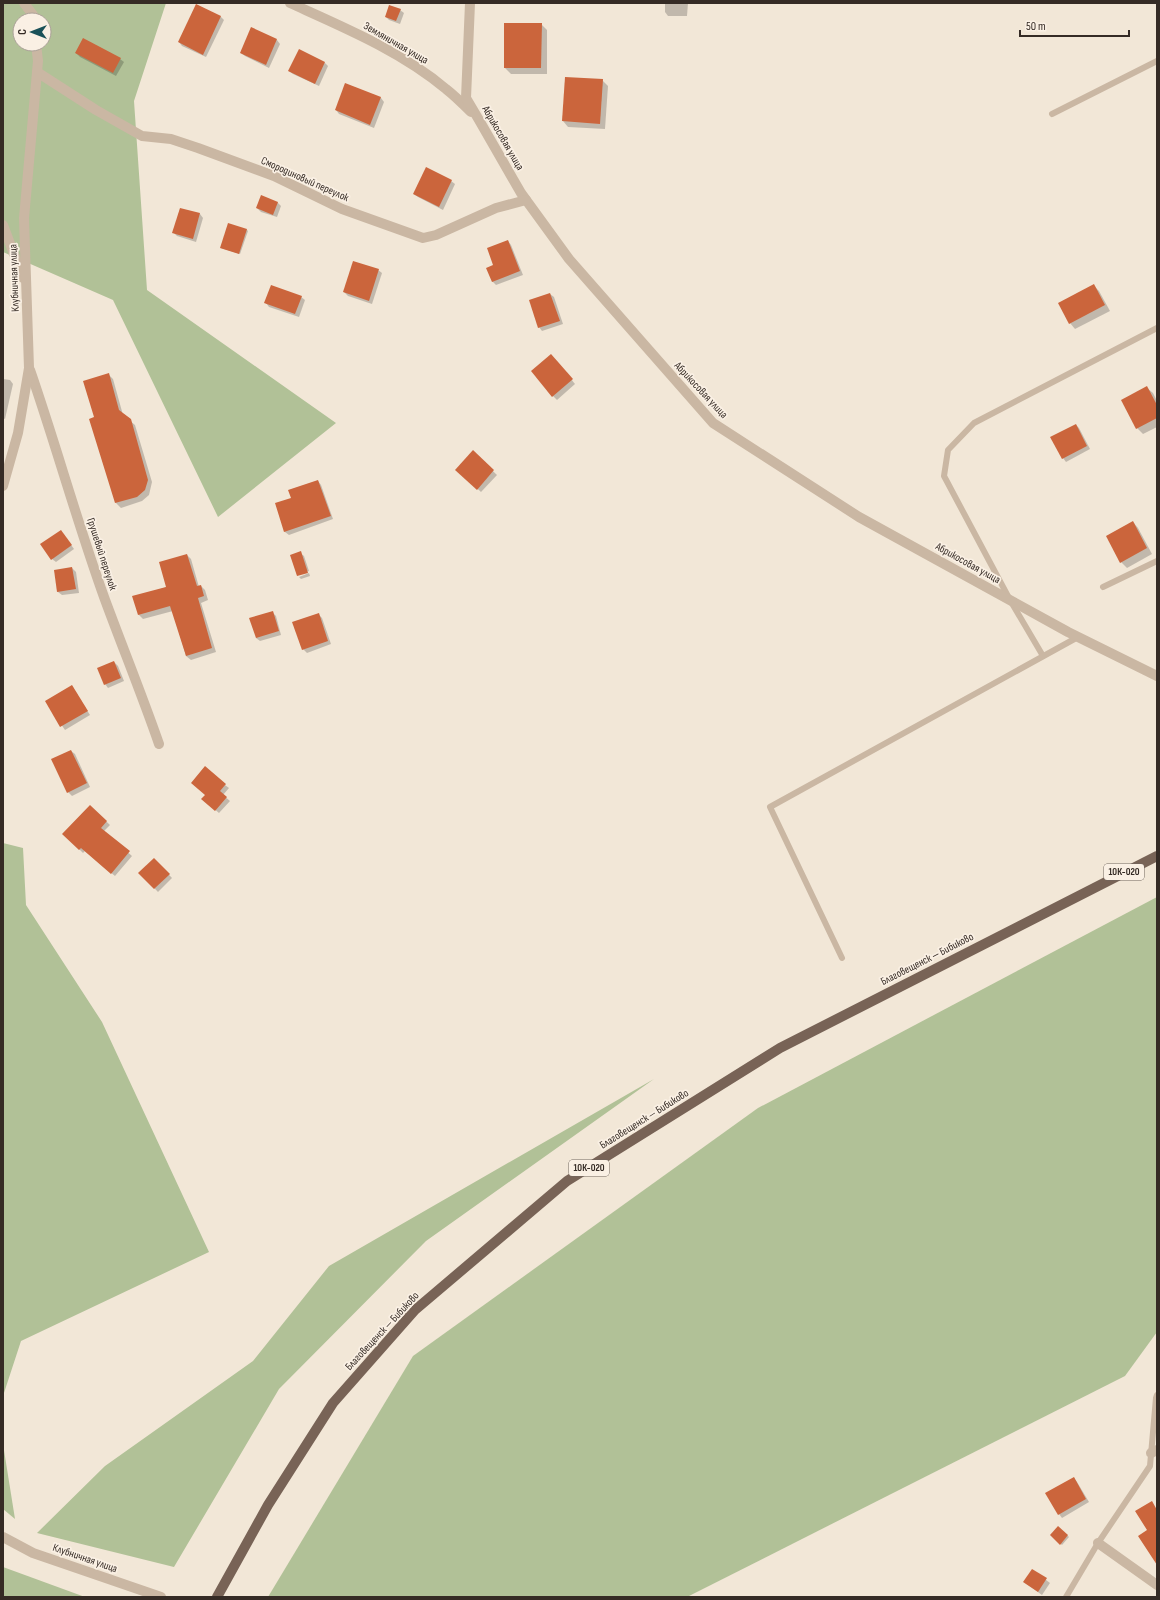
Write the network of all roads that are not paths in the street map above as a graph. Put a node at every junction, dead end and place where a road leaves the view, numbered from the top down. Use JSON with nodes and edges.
{"nodes":[{"id":1,"x":24,"y":3,"type":"edge"},
{"id":2,"x":290,"y":3,"type":"edge"},
{"id":3,"x":470,"y":3,"type":"edge"},
{"id":4,"x":307,"y":7,"type":"edge"},
{"id":5,"x":31,"y":12,"type":"edge"},
{"id":6,"x":37,"y":52,"type":"edge"},
{"id":7,"x":1157,"y":61,"type":"edge"},
{"id":8,"x":37,"y":72,"type":"junction"},
{"id":9,"x":1052,"y":114,"type":"dead end"},
{"id":10,"x":479,"y":120,"type":"junction"},
{"id":11,"x":526,"y":200,"type":"junction"},
{"id":12,"x":3,"y":225,"type":"edge"},
{"id":13,"x":26,"y":285,"type":"junction"},
{"id":14,"x":1157,"y":328,"type":"edge"},
{"id":15,"x":29,"y":368,"type":"junction"},
{"id":16,"x":3,"y":486,"type":"edge"},
{"id":17,"x":1157,"y":561,"type":"edge"},
{"id":18,"x":1103,"y":587,"type":"dead end"},
{"id":19,"x":1010,"y":600,"type":"junction"},
{"id":20,"x":1078,"y":637,"type":"junction"},
{"id":21,"x":1043,"y":656,"type":"junction"},
{"id":22,"x":1157,"y":676,"type":"edge"},
{"id":23,"x":159,"y":744,"type":"dead end"},
{"id":24,"x":1157,"y":856,"type":"edge"},
{"id":25,"x":842,"y":958,"type":"dead end"},
{"id":26,"x":1157,"y":1395,"type":"edge"},
{"id":27,"x":1154,"y":1452,"type":"edge"},
{"id":28,"x":3,"y":1537,"type":"edge"},
{"id":29,"x":1098,"y":1543,"type":"junction"},
{"id":30,"x":1157,"y":1585,"type":"edge"},
{"id":31,"x":162,"y":1597,"type":"edge"},
{"id":32,"x":218,"y":1597,"type":"edge"},
{"id":33,"x":1066,"y":1597,"type":"edge"}],
"edges":[{"from":1,"to":5,"type":"street"},
{"from":2,"to":4,"type":"street","name":"Земляничная улица"},
{"from":3,"to":10,"type":"street","name":"Абрикосовая улица"},
{"from":4,"to":10,"type":"street","name":"Земляничная улица"},
{"from":6,"to":8,"type":"street","name":"Клубничная улица"},
{"from":7,"to":9,"type":"lane"},
{"from":8,"to":11,"type":"street","name":"Смородиновый переулок"},
{"from":8,"to":13,"type":"street","name":"Клубничная улица"},
{"from":10,"to":11,"type":"street","name":"Абрикосовая улица"},
{"from":11,"to":19,"type":"street","name":"Абрикосовая улица"},
{"from":12,"to":13,"type":"street"},
{"from":13,"to":15,"type":"street","name":"Клубничная улица"},
{"from":14,"to":19,"type":"lane"},
{"from":15,"to":16,"type":"street","name":"Клубничная улица"},
{"from":15,"to":23,"type":"street","name":"Грушевый переулок"},
{"from":17,"to":18,"type":"lane"},
{"from":19,"to":20,"type":"street","name":"Абрикосовая улица"},
{"from":19,"to":21,"type":"lane"},
{"from":20,"to":21,"type":"lane"},
{"from":20,"to":22,"type":"street","name":"Абрикосовая улица"},
{"from":21,"to":25,"type":"lane"},
{"from":24,"to":32,"type":"main road","name":"Благовещенск — Бибиково","number":"10К-020"},
{"from":26,"to":27,"type":"lane"},
{"from":27,"to":29,"type":"lane"},
{"from":28,"to":31,"type":"street","name":"Клубничная улица"},
{"from":29,"to":30,"type":"street"},
{"from":29,"to":33,"type":"lane"}]}
